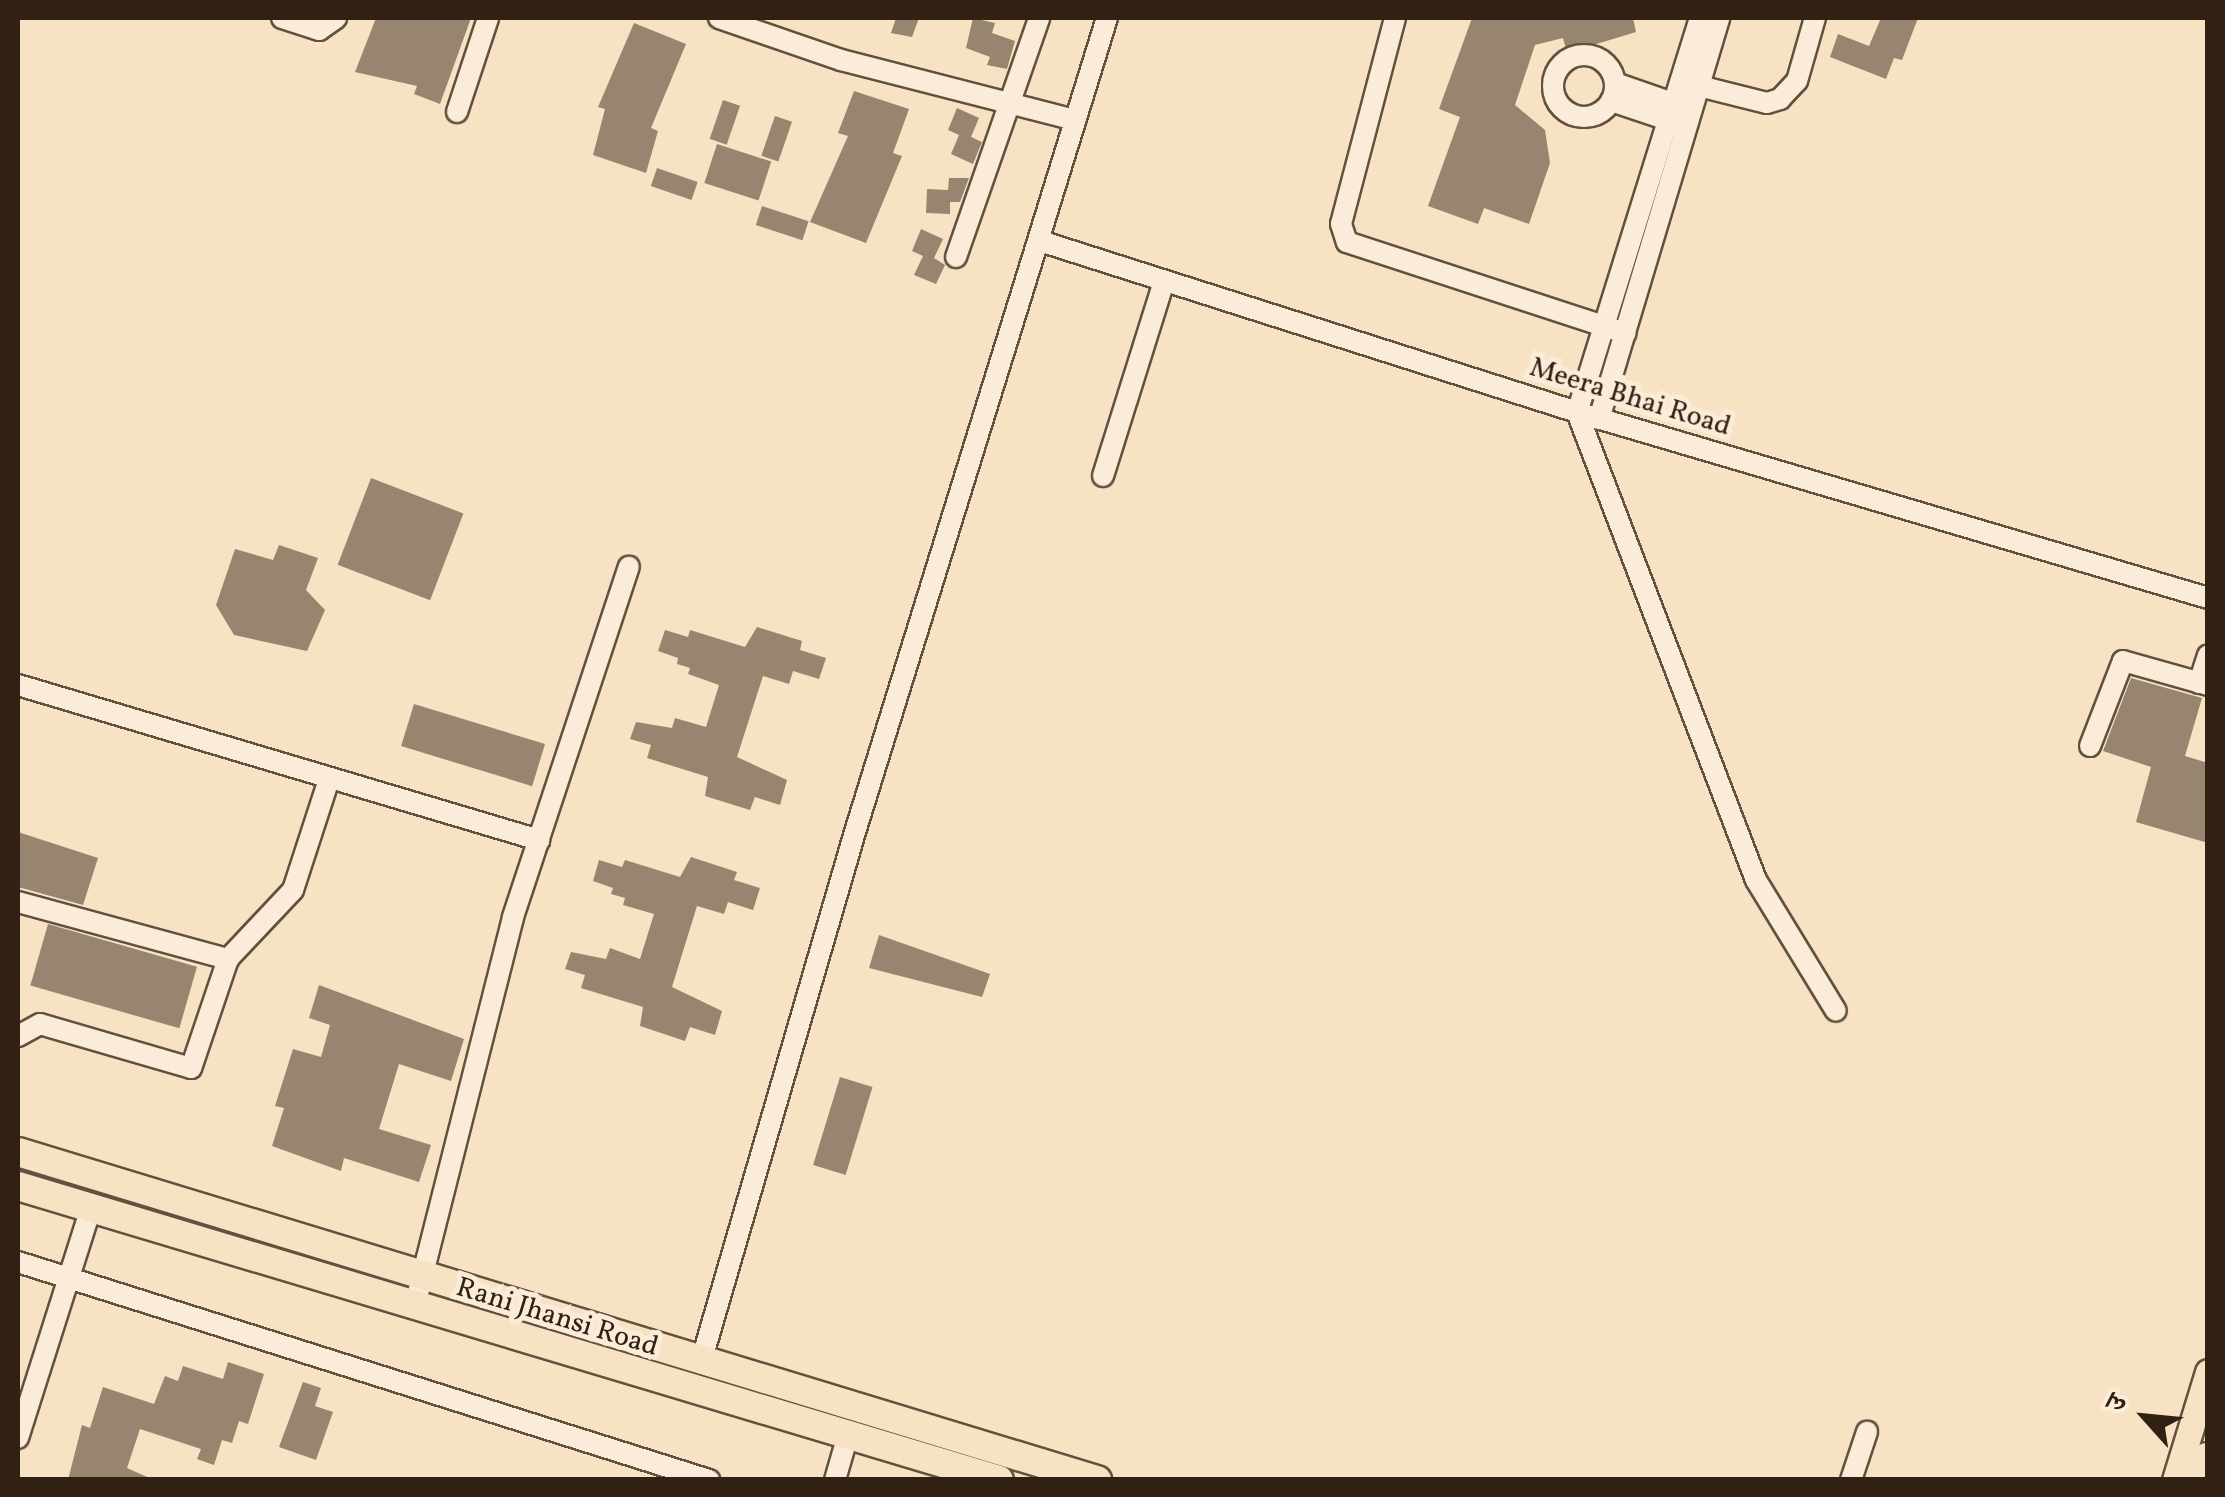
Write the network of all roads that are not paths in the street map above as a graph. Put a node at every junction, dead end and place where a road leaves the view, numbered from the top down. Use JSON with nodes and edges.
{"nodes":[{"id":1,"x":282,"y":18,"type":"edge"},
{"id":2,"x":336,"y":18,"type":"edge"},
{"id":3,"x":488,"y":18,"type":"edge"},
{"id":4,"x":719,"y":18,"type":"edge"},
{"id":5,"x":1040,"y":18,"type":"edge"},
{"id":6,"x":1107,"y":18,"type":"edge"},
{"id":7,"x":1395,"y":18,"type":"edge"},
{"id":8,"x":1700,"y":18,"type":"edge"},
{"id":9,"x":1720,"y":18,"type":"edge"},
{"id":10,"x":1815,"y":18,"type":"edge"},
{"id":11,"x":1694,"y":80,"type":"junction"},
{"id":12,"x":1613,"y":92,"type":"dead end"},
{"id":13,"x":1010,"y":108,"type":"junction"},
{"id":14,"x":457,"y":112,"type":"dead end"},
{"id":15,"x":1680,"y":115,"type":"junction"},
{"id":16,"x":1075,"y":120,"type":"junction"},
{"id":17,"x":1040,"y":241,"type":"junction"},
{"id":18,"x":956,"y":258,"type":"dead end"},
{"id":19,"x":1164,"y":280,"type":"junction"},
{"id":20,"x":1603,"y":326,"type":"junction"},
{"id":21,"x":1624,"y":334,"type":"junction"},
{"id":22,"x":1577,"y":412,"type":"junction"},
{"id":23,"x":1599,"y":419,"type":"junction"},
{"id":24,"x":1103,"y":476,"type":"dead end"},
{"id":25,"x":629,"y":567,"type":"dead end"},
{"id":26,"x":2208,"y":598,"type":"edge"},
{"id":27,"x":2208,"y":655,"type":"edge"},
{"id":28,"x":2203,"y":684,"type":"edge"},
{"id":29,"x":18,"y":685,"type":"edge"},
{"id":30,"x":2090,"y":746,"type":"dead end"},
{"id":31,"x":329,"y":779,"type":"junction"},
{"id":32,"x":539,"y":840,"type":"junction"},
{"id":33,"x":18,"y":902,"type":"edge"},
{"id":34,"x":228,"y":959,"type":"junction"},
{"id":35,"x":1836,"y":1011,"type":"dead end"},
{"id":36,"x":18,"y":1036,"type":"edge"},
{"id":37,"x":18,"y":1152,"type":"edge"},
{"id":38,"x":99,"y":1178,"type":"junction"},
{"id":39,"x":18,"y":1186,"type":"edge"},
{"id":40,"x":91,"y":1208,"type":"junction"},
{"id":41,"x":18,"y":1262,"type":"edge"},
{"id":42,"x":420,"y":1276,"type":"junction"},
{"id":43,"x":69,"y":1277,"type":"junction"},
{"id":44,"x":414,"y":1306,"type":"junction"},
{"id":45,"x":701,"y":1362,"type":"junction"},
{"id":46,"x":2208,"y":1372,"type":"edge"},
{"id":47,"x":1866,"y":1432,"type":"dead end"},
{"id":48,"x":848,"y":1435,"type":"junction"},
{"id":49,"x":18,"y":1438,"type":"edge"},
{"id":50,"x":2208,"y":1457,"type":"edge"},
{"id":51,"x":710,"y":1480,"type":"edge"},
{"id":52,"x":835,"y":1480,"type":"edge"},
{"id":53,"x":999,"y":1480,"type":"edge"},
{"id":54,"x":1097,"y":1480,"type":"edge"},
{"id":55,"x":1851,"y":1480,"type":"edge"},
{"id":56,"x":2174,"y":1480,"type":"edge"},
{"id":57,"x":2200,"y":1480,"type":"edge"}],
"edges":[{"from":1,"to":2,"type":"street"},
{"from":3,"to":14,"type":"street"},
{"from":4,"to":13,"type":"street"},
{"from":5,"to":13,"type":"street"},
{"from":6,"to":16,"type":"street"},
{"from":7,"to":20,"type":"street"},
{"from":8,"to":11,"type":"street"},
{"from":9,"to":11,"type":"street"},
{"from":10,"to":11,"type":"street"},
{"from":11,"to":15,"type":"street"},
{"from":12,"to":15,"type":"street"},
{"from":13,"to":16,"type":"street"},
{"from":13,"to":18,"type":"street"},
{"from":15,"to":20,"type":"street"},
{"from":15,"to":21,"type":"street"},
{"from":16,"to":17,"type":"street"},
{"from":17,"to":19,"type":"street","name":"Meera Bhai Road"},
{"from":17,"to":45,"type":"street"},
{"from":19,"to":22,"type":"street","name":"Meera Bhai Road"},
{"from":19,"to":24,"type":"street"},
{"from":20,"to":21,"type":"street"},
{"from":20,"to":22,"type":"street"},
{"from":21,"to":23,"type":"street"},
{"from":22,"to":23,"type":"street","name":"Meera Bhai Road"},
{"from":22,"to":35,"type":"street"},
{"from":23,"to":26,"type":"street","name":"Meera Bhai Road"},
{"from":25,"to":32,"type":"street"},
{"from":27,"to":28,"type":"street"},
{"from":28,"to":30,"type":"street"},
{"from":29,"to":31,"type":"street"},
{"from":31,"to":32,"type":"street"},
{"from":31,"to":34,"type":"street"},
{"from":32,"to":42,"type":"street"},
{"from":33,"to":34,"type":"street"},
{"from":34,"to":36,"type":"street"},
{"from":37,"to":38,"type":"highway","name":"Rani Jhansi Road"},
{"from":38,"to":40,"type":"highway"},
{"from":38,"to":42,"type":"highway","name":"Rani Jhansi Road"},
{"from":39,"to":40,"type":"highway","name":"Rani Jhansi Road"},
{"from":40,"to":43,"type":"street"},
{"from":40,"to":44,"type":"highway","name":"Rani Jhansi Road"},
{"from":41,"to":43,"type":"street"},
{"from":42,"to":44,"type":"street"},
{"from":42,"to":45,"type":"highway","name":"Rani Jhansi Road"},
{"from":43,"to":49,"type":"street"},
{"from":43,"to":51,"type":"street"},
{"from":44,"to":48,"type":"highway","name":"Rani Jhansi Road"},
{"from":45,"to":54,"type":"highway","name":"Rani Jhansi Road"},
{"from":46,"to":56,"type":"main road"},
{"from":47,"to":55,"type":"street"},
{"from":48,"to":52,"type":"street"},
{"from":48,"to":53,"type":"highway","name":"Rani Jhansi Road"},
{"from":50,"to":57,"type":"main road"}]}
